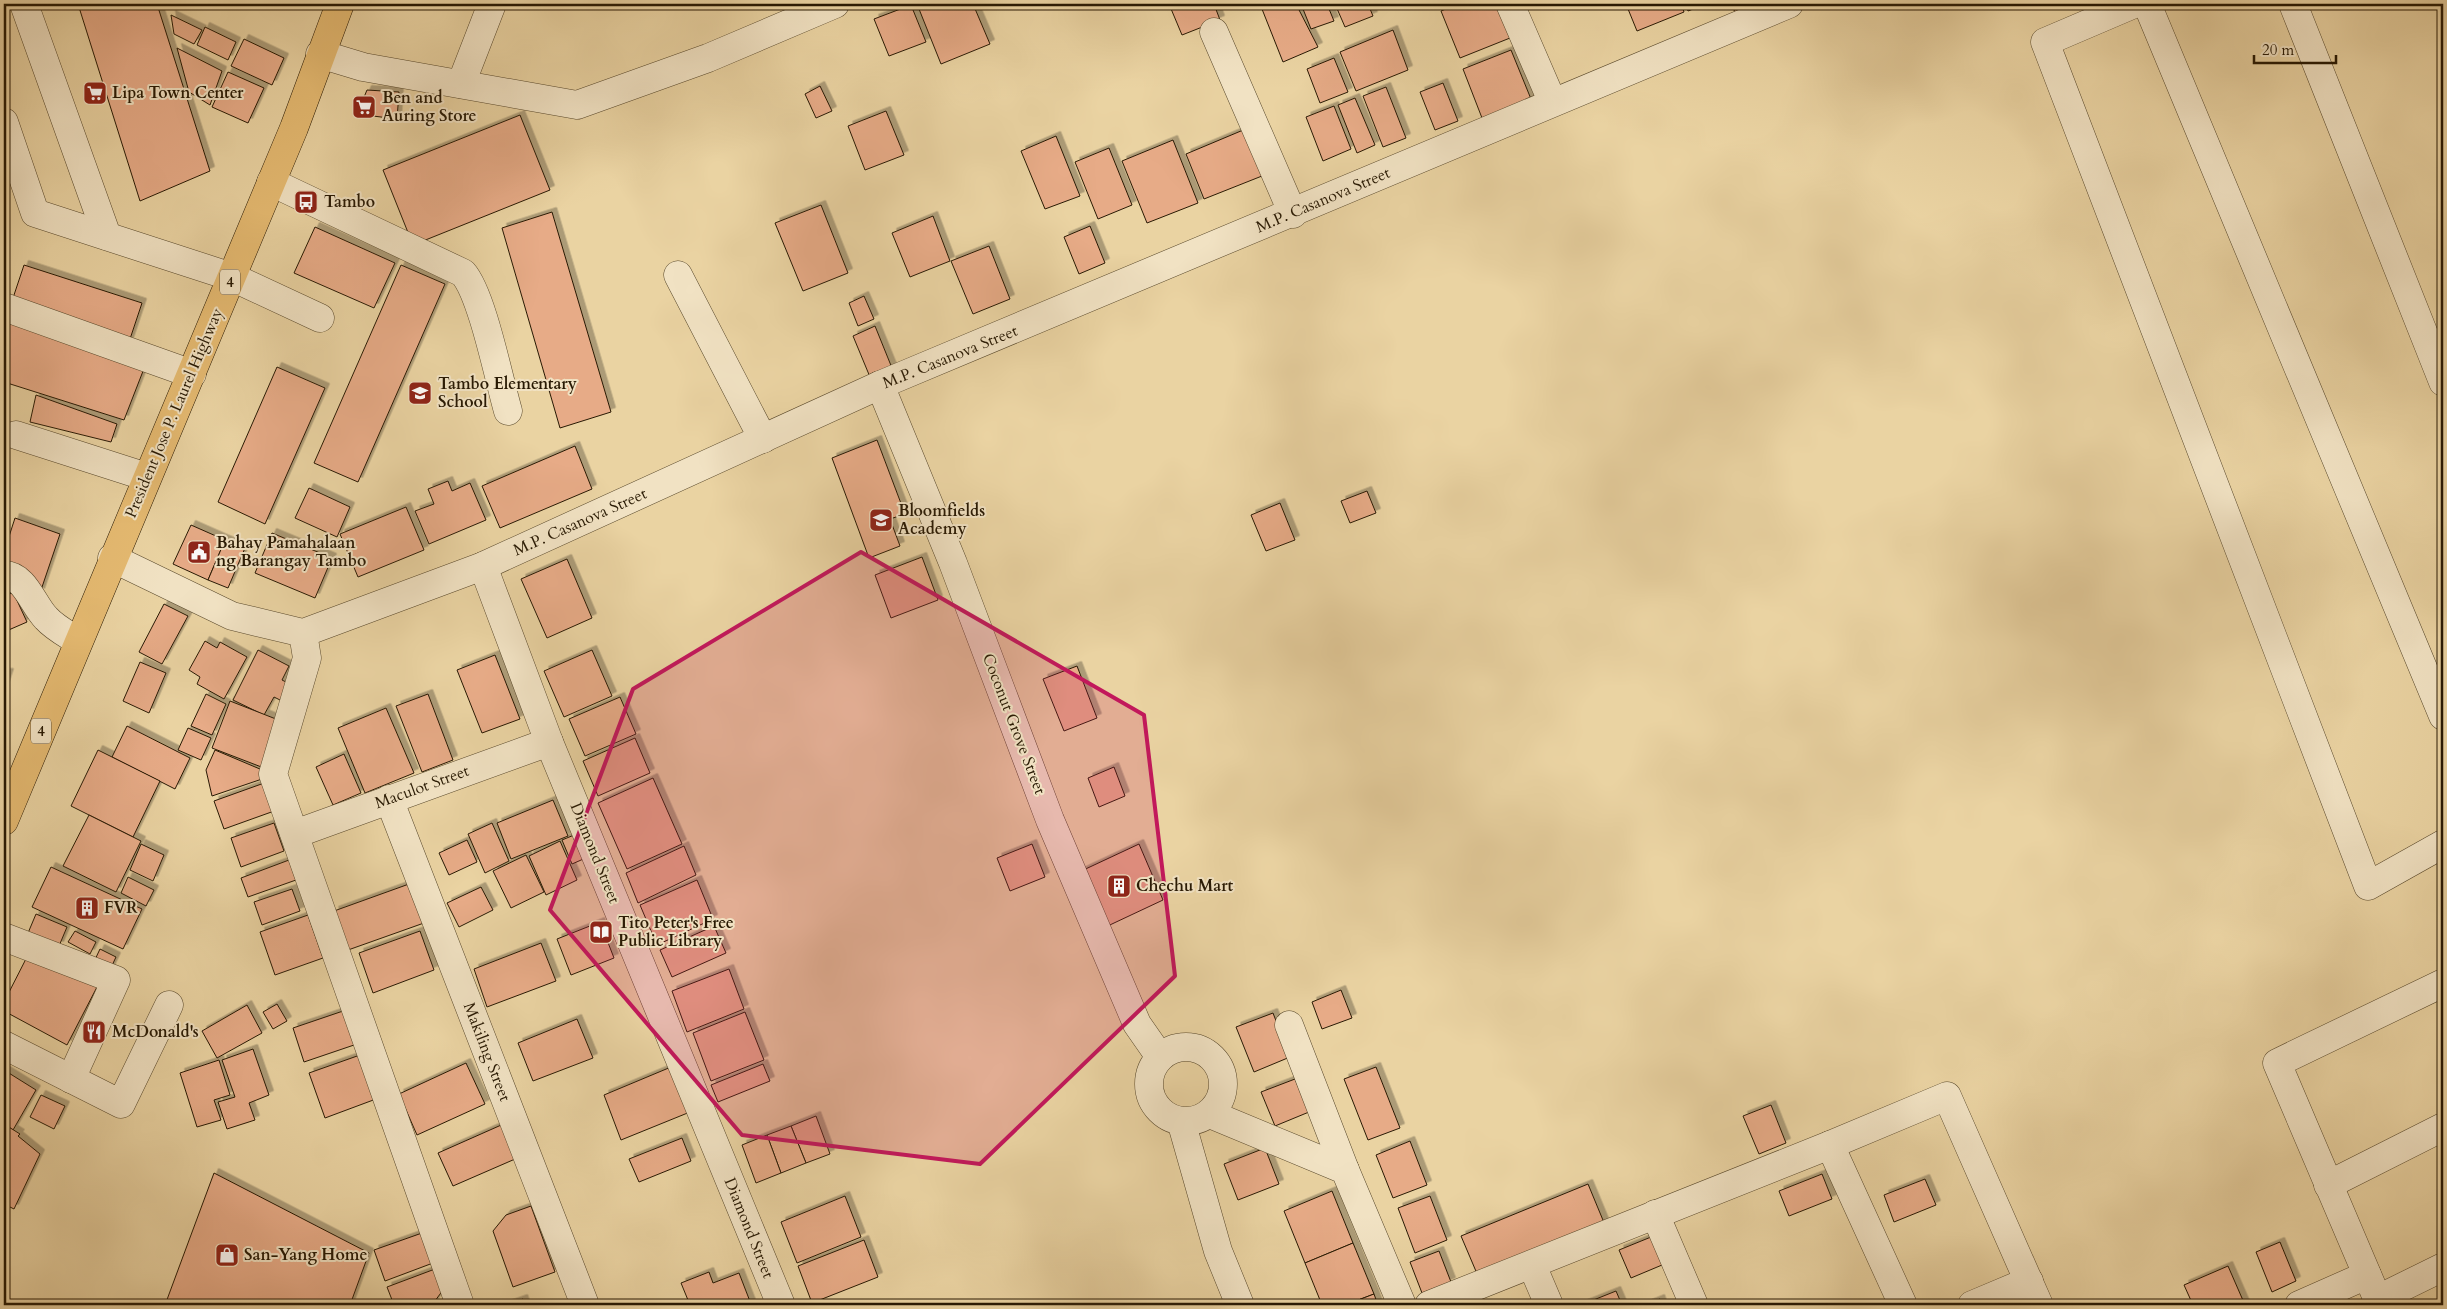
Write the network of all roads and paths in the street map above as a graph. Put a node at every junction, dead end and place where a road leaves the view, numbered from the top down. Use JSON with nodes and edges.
{"nodes":[{"id":1,"x":24,"y":4,"type":"edge"},
{"id":2,"x":340,"y":4,"type":"edge"},
{"id":3,"x":492,"y":4,"type":"edge"},
{"id":4,"x":835,"y":4,"type":"edge"},
{"id":5,"x":1510,"y":4,"type":"edge"},
{"id":6,"x":1789,"y":4,"type":"edge"},
{"id":7,"x":2134,"y":4,"type":"edge"},
{"id":8,"x":2147,"y":4,"type":"edge"},
{"id":9,"x":2293,"y":4,"type":"edge"},
{"id":10,"x":1214,"y":32,"type":"dead end"},
{"id":11,"x":320,"y":54,"type":"junction"},
{"id":12,"x":461,"y":84,"type":"junction"},
{"id":13,"x":1552,"y":101,"type":"junction"},
{"id":14,"x":4,"y":122,"type":"edge"},
{"id":15,"x":270,"y":182,"type":"junction"},
{"id":16,"x":1293,"y":214,"type":"junction"},
{"id":17,"x":107,"y":236,"type":"junction"},
{"id":18,"x":678,"y":275,"type":"dead end"},
{"id":19,"x":232,"y":276,"type":"junction"},
{"id":20,"x":4,"y":307,"type":"edge"},
{"id":21,"x":320,"y":318,"type":"dead end"},
{"id":22,"x":192,"y":374,"type":"junction"},
{"id":23,"x":2443,"y":382,"type":"edge"},
{"id":24,"x":880,"y":385,"type":"junction"},
{"id":25,"x":508,"y":411,"type":"dead end"},
{"id":26,"x":16,"y":435,"type":"dead end"},
{"id":27,"x":763,"y":439,"type":"junction"},
{"id":28,"x":148,"y":477,"type":"junction"},
{"id":29,"x":112,"y":558,"type":"junction"},
{"id":30,"x":483,"y":566,"type":"junction"},
{"id":31,"x":4,"y":575,"type":"edge"},
{"id":32,"x":303,"y":633,"type":"junction"},
{"id":33,"x":78,"y":641,"type":"junction"},
{"id":34,"x":2443,"y":716,"type":"edge"},
{"id":35,"x":549,"y":742,"type":"junction"},
{"id":36,"x":12,"y":779,"type":"edge"},
{"id":37,"x":389,"y":799,"type":"junction"},
{"id":38,"x":4,"y":821,"type":"edge"},
{"id":39,"x":295,"y":834,"type":"junction"},
{"id":40,"x":2443,"y":844,"type":"edge"},
{"id":41,"x":4,"y":937,"type":"edge"},
{"id":42,"x":2443,"y":983,"type":"edge"},
{"id":43,"x":169,"y":1005,"type":"dead end"},
{"id":44,"x":1288,"y":1025,"type":"dead end"},
{"id":45,"x":4,"y":1045,"type":"edge"},
{"id":46,"x":1160,"y":1057,"type":"junction"},
{"id":47,"x":71,"y":1079,"type":"junction"},
{"id":48,"x":1210,"y":1114,"type":"junction"},
{"id":49,"x":1180,"y":1121,"type":"junction"},
{"id":50,"x":2443,"y":1127,"type":"edge"},
{"id":51,"x":1830,"y":1145,"type":"junction"},
{"id":52,"x":1345,"y":1170,"type":"junction"},
{"id":53,"x":2328,"y":1185,"type":"junction"},
{"id":54,"x":1655,"y":1214,"type":"junction"},
{"id":55,"x":1532,"y":1264,"type":"junction"},
{"id":56,"x":2443,"y":1267,"type":"edge"},
{"id":57,"x":2367,"y":1275,"type":"junction"},
{"id":58,"x":2034,"y":1293,"type":"edge"},
{"id":59,"x":2379,"y":1302,"type":"edge"},
{"id":60,"x":460,"y":1305,"type":"edge"},
{"id":61,"x":585,"y":1305,"type":"edge"},
{"id":62,"x":781,"y":1305,"type":"edge"},
{"id":63,"x":1240,"y":1305,"type":"edge"},
{"id":64,"x":1402,"y":1305,"type":"edge"},
{"id":65,"x":1429,"y":1305,"type":"edge"},
{"id":66,"x":1549,"y":1305,"type":"edge"},
{"id":67,"x":1694,"y":1305,"type":"edge"},
{"id":68,"x":1903,"y":1305,"type":"edge"},
{"id":69,"x":1972,"y":1305,"type":"edge"},
{"id":70,"x":2299,"y":1305,"type":"edge"}],
"edges":[{"from":1,"to":17,"type":"street"},
{"from":2,"to":11,"type":"highway","name":"President Jose P. Laurel Highway","number":"4"},
{"from":3,"to":12,"type":"street"},
{"from":4,"to":12,"type":"street"},
{"from":5,"to":13,"type":"street"},
{"from":6,"to":13,"type":"street","name":"M.P. Casanova Street"},
{"from":7,"to":40,"type":"street"},
{"from":8,"to":34,"type":"street"},
{"from":9,"to":23,"type":"street"},
{"from":10,"to":16,"type":"street"},
{"from":11,"to":12,"type":"street"},
{"from":11,"to":15,"type":"highway","name":"President Jose P. Laurel Highway","number":"4"},
{"from":13,"to":16,"type":"street","name":"M.P. Casanova Street"},
{"from":14,"to":17,"type":"street"},
{"from":15,"to":19,"type":"highway","name":"President Jose P. Laurel Highway","number":"4"},
{"from":15,"to":25,"type":"street"},
{"from":16,"to":24,"type":"street","name":"M.P. Casanova Street"},
{"from":17,"to":19,"type":"street"},
{"from":18,"to":27,"type":"street"},
{"from":19,"to":21,"type":"street"},
{"from":19,"to":22,"type":"highway","name":"President Jose P. Laurel Highway","number":"4"},
{"from":20,"to":22,"type":"street"},
{"from":22,"to":28,"type":"highway","name":"President Jose P. Laurel Highway","number":"4"},
{"from":24,"to":27,"type":"street","name":"M.P. Casanova Street"},
{"from":24,"to":46,"type":"street","name":"Coconut Grove Street"},
{"from":26,"to":28,"type":"street"},
{"from":27,"to":30,"type":"street","name":"M.P. Casanova Street"},
{"from":28,"to":29,"type":"highway","name":"President Jose P. Laurel Highway","number":"4"},
{"from":29,"to":32,"type":"street"},
{"from":29,"to":33,"type":"highway","name":"President Jose P. Laurel Highway","number":"4"},
{"from":30,"to":32,"type":"street","name":"M.P. Casanova Street"},
{"from":30,"to":35,"type":"street","name":"Diamond Street"},
{"from":31,"to":33,"type":"street"},
{"from":32,"to":39,"type":"street"},
{"from":33,"to":36,"type":"highway","name":"President Jose P. Laurel Highway","number":"4"},
{"from":35,"to":37,"type":"street","name":"Maculot Street"},
{"from":35,"to":62,"type":"street","name":"Diamond Street"},
{"from":36,"to":38,"type":"highway","name":"President Jose P. Laurel Highway","number":"4"},
{"from":37,"to":39,"type":"street","name":"Maculot Street"},
{"from":37,"to":61,"type":"street","name":"Makiling Street"},
{"from":39,"to":60,"type":"street"},
{"from":41,"to":47,"type":"street"},
{"from":42,"to":53,"type":"street"},
{"from":43,"to":47,"type":"street"},
{"from":44,"to":52,"type":"street"},
{"from":45,"to":47,"type":"street"},
{"from":46,"to":48,"type":"street"},
{"from":46,"to":49,"type":"street"},
{"from":48,"to":49,"type":"street"},
{"from":48,"to":52,"type":"street"},
{"from":49,"to":63,"type":"street"},
{"from":50,"to":53,"type":"street"},
{"from":51,"to":54,"type":"street"},
{"from":51,"to":58,"type":"street"},
{"from":51,"to":68,"type":"street"},
{"from":52,"to":64,"type":"street"},
{"from":53,"to":57,"type":"street"},
{"from":54,"to":55,"type":"street"},
{"from":54,"to":67,"type":"street"},
{"from":55,"to":65,"type":"street"},
{"from":55,"to":66,"type":"street"},
{"from":56,"to":59,"type":"street"},
{"from":57,"to":59,"type":"street"},
{"from":57,"to":70,"type":"street"},
{"from":58,"to":69,"type":"street"}]}
